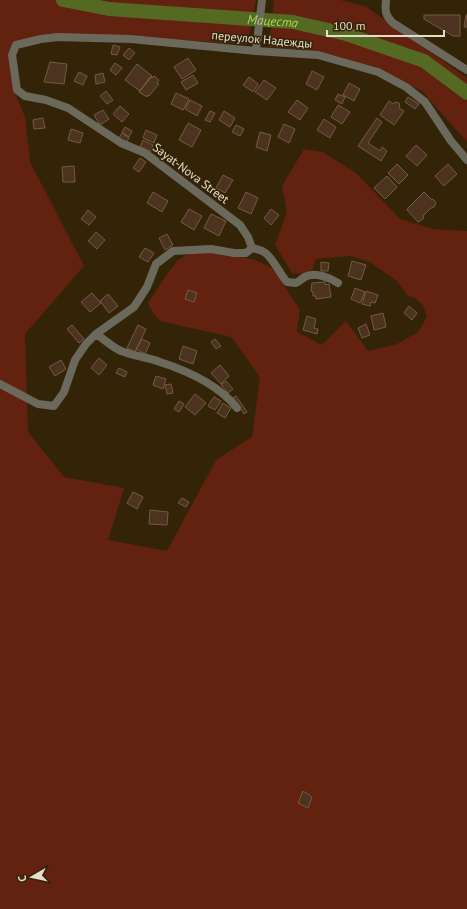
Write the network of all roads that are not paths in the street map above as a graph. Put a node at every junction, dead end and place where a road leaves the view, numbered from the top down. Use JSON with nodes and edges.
{"nodes":[{"id":1,"x":262,"y":0,"type":"edge"},
{"id":2,"x":386,"y":0,"type":"edge"},
{"id":3,"x":16,"y":45,"type":"joint"},
{"id":4,"x":256,"y":51,"type":"junction"},
{"id":5,"x":467,"y":70,"type":"edge"},
{"id":6,"x":467,"y":160,"type":"edge"},
{"id":7,"x":252,"y":248,"type":"junction"},
{"id":8,"x":338,"y":283,"type":"dead end"},
{"id":9,"x":96,"y":334,"type":"junction"},
{"id":10,"x":0,"y":384,"type":"edge"},
{"id":11,"x":237,"y":408,"type":"dead end"}],
"edges":[{"from":1,"to":4,"type":"street"},
{"from":2,"to":5,"type":"street"},
{"from":3,"to":4,"type":"street","name":"переулок Надежды"},
{"from":3,"to":7,"type":"street","name":"Sayat-Nova Street"},
{"from":4,"to":6,"type":"street","name":"переулок Надежды"},
{"from":7,"to":8,"type":"street"},
{"from":7,"to":9,"type":"street"},
{"from":9,"to":10,"type":"street"},
{"from":9,"to":11,"type":"street"}]}
